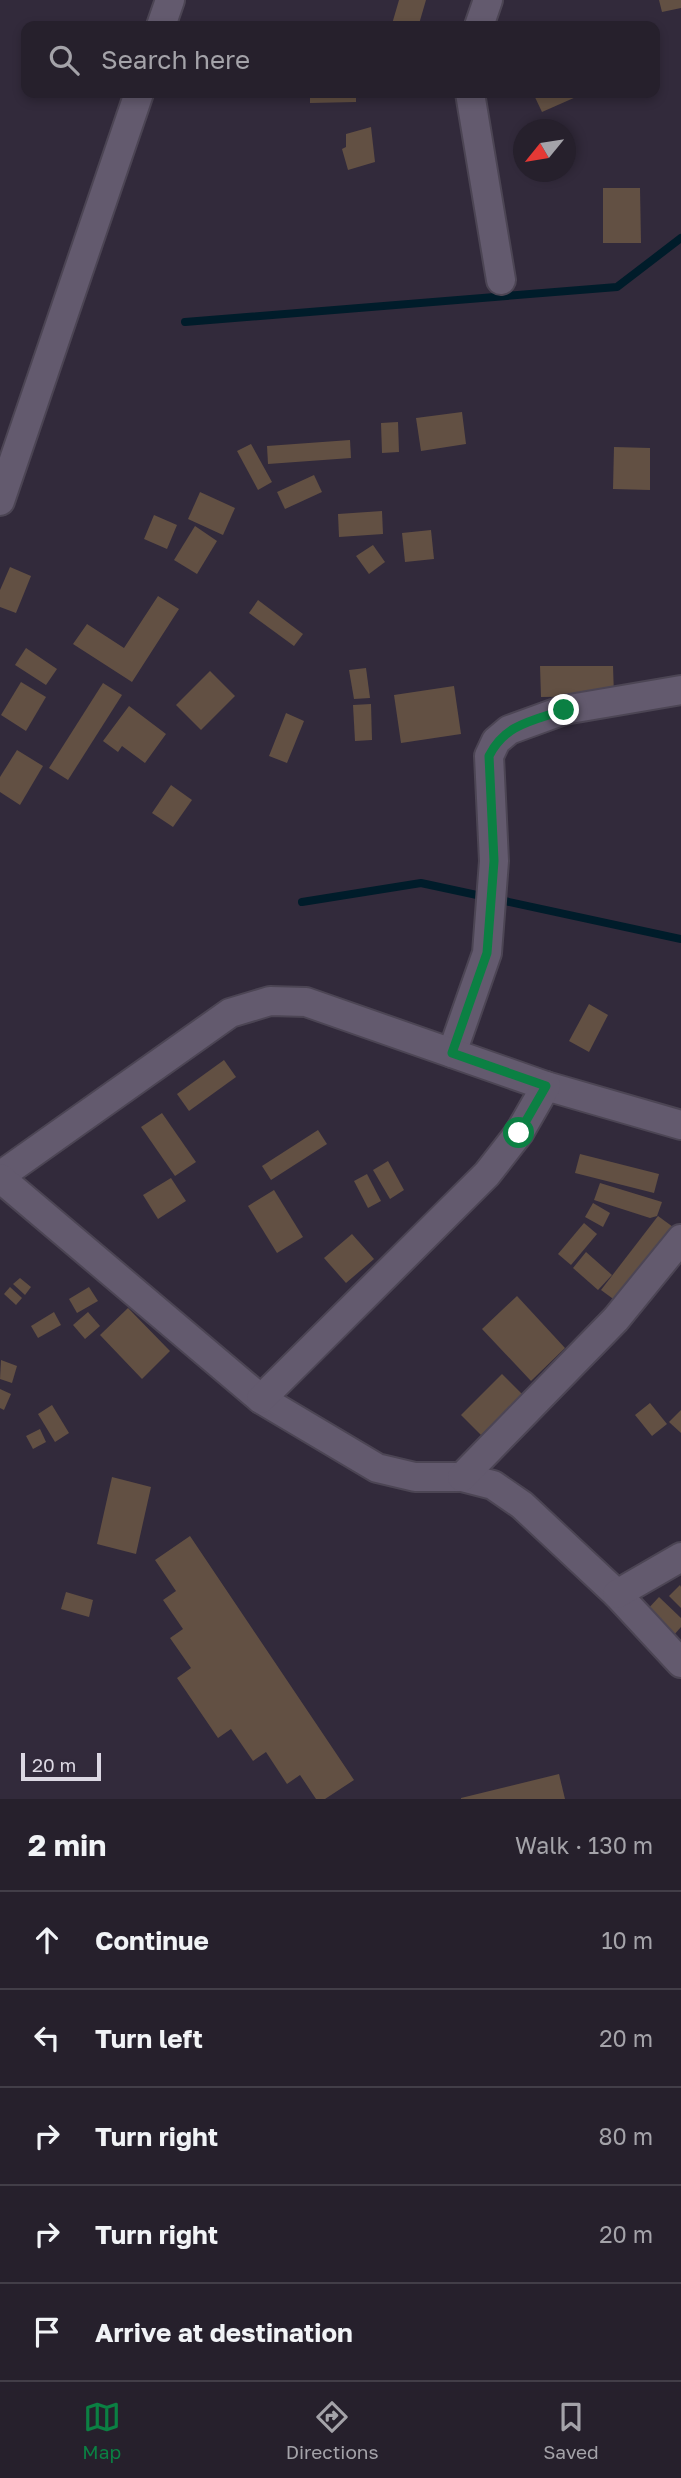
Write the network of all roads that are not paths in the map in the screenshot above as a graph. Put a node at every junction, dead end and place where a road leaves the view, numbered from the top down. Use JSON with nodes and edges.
{"nodes":[{"id":1,"x":170,"y":0,"type":"edge"},
{"id":2,"x":488,"y":0,"type":"edge"},
{"id":3,"x":163,"y":21,"type":"edge"},
{"id":4,"x":481,"y":21,"type":"edge"},
{"id":5,"x":137,"y":98,"type":"edge"},
{"id":6,"x":471,"y":98,"type":"edge"},
{"id":7,"x":501,"y":280,"type":"dead end"},
{"id":8,"x":0,"y":501,"type":"edge"},
{"id":9,"x":678,"y":689,"type":"edge"},
{"id":10,"x":452,"y":1053,"type":"junction"},
{"id":11,"x":546,"y":1086,"type":"junction"},
{"id":12,"x":681,"y":1125,"type":"edge"},
{"id":13,"x":0,"y":1177,"type":"edge"},
{"id":14,"x":681,"y":1239,"type":"edge"},
{"id":15,"x":261,"y":1399,"type":"junction"},
{"id":16,"x":462,"y":1478,"type":"junction"},
{"id":17,"x":681,"y":1557,"type":"edge"},
{"id":18,"x":617,"y":1594,"type":"junction"},
{"id":19,"x":681,"y":1663,"type":"edge"}],
"edges":[{"from":1,"to":3,"type":"street"},
{"from":2,"to":4,"type":"street"},
{"from":5,"to":8,"type":"street"},
{"from":6,"to":7,"type":"street"},
{"from":9,"to":10,"type":"street"},
{"from":10,"to":11,"type":"street"},
{"from":10,"to":13,"type":"street"},
{"from":11,"to":12,"type":"street"},
{"from":11,"to":15,"type":"street"},
{"from":13,"to":15,"type":"street"},
{"from":14,"to":16,"type":"street"},
{"from":15,"to":16,"type":"street"},
{"from":16,"to":18,"type":"street"},
{"from":17,"to":18,"type":"street"},
{"from":18,"to":19,"type":"street"}]}
